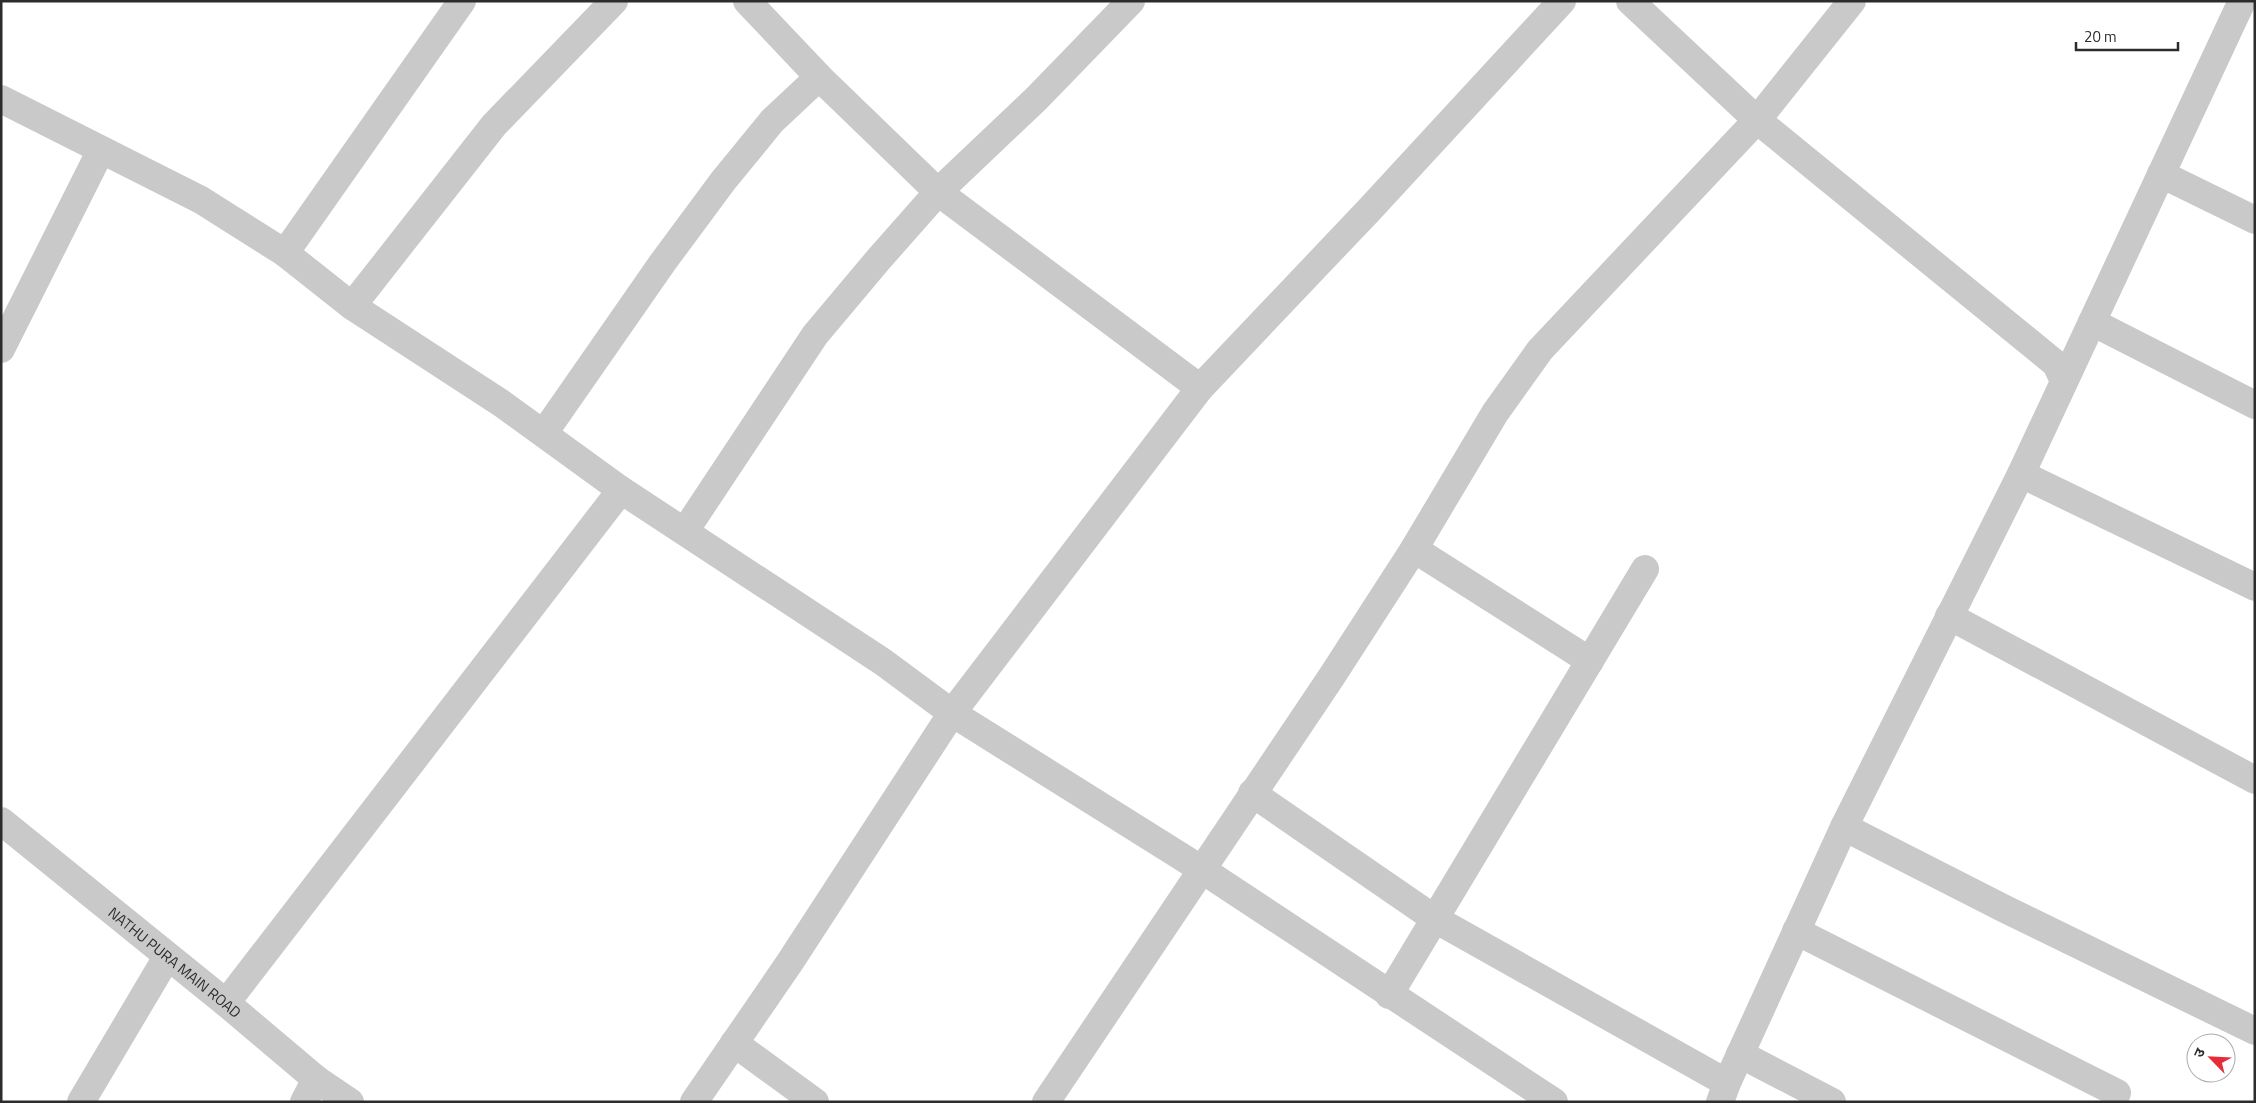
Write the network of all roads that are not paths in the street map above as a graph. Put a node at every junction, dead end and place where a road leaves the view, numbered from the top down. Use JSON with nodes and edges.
{"nodes":[{"id":1,"x":462,"y":1,"type":"edge"},
{"id":2,"x":614,"y":1,"type":"edge"},
{"id":3,"x":746,"y":1,"type":"edge"},
{"id":4,"x":1131,"y":1,"type":"edge"},
{"id":5,"x":1562,"y":1,"type":"edge"},
{"id":6,"x":1630,"y":1,"type":"edge"},
{"id":7,"x":1852,"y":1,"type":"edge"},
{"id":8,"x":2242,"y":1,"type":"edge"},
{"id":9,"x":819,"y":77,"type":"junction"},
{"id":10,"x":1,"y":99,"type":"edge"},
{"id":11,"x":1757,"y":120,"type":"junction"},
{"id":12,"x":101,"y":150,"type":"junction"},
{"id":13,"x":2161,"y":174,"type":"junction"},
{"id":14,"x":938,"y":192,"type":"junction"},
{"id":15,"x":2255,"y":220,"type":"edge"},
{"id":16,"x":285,"y":253,"type":"junction"},
{"id":17,"x":352,"y":306,"type":"junction"},
{"id":18,"x":2092,"y":322,"type":"junction"},
{"id":19,"x":1,"y":349,"type":"edge"},
{"id":20,"x":2064,"y":381,"type":"junction"},
{"id":21,"x":1200,"y":388,"type":"junction"},
{"id":22,"x":2255,"y":405,"type":"edge"},
{"id":23,"x":544,"y":433,"type":"junction"},
{"id":24,"x":2021,"y":474,"type":"junction"},
{"id":25,"x":621,"y":490,"type":"junction"},
{"id":26,"x":685,"y":531,"type":"junction"},
{"id":27,"x":1414,"y":549,"type":"junction"},
{"id":28,"x":1645,"y":569,"type":"dead end"},
{"id":29,"x":2255,"y":586,"type":"edge"},
{"id":30,"x":1949,"y":616,"type":"junction"},
{"id":31,"x":1590,"y":661,"type":"junction"},
{"id":32,"x":952,"y":713,"type":"junction"},
{"id":33,"x":2255,"y":780,"type":"edge"},
{"id":34,"x":1252,"y":793,"type":"junction"},
{"id":35,"x":1,"y":821,"type":"edge"},
{"id":36,"x":1844,"y":827,"type":"junction"},
{"id":37,"x":1201,"y":869,"type":"junction"},
{"id":38,"x":1435,"y":919,"type":"junction"},
{"id":39,"x":1796,"y":931,"type":"junction"},
{"id":40,"x":167,"y":957,"type":"junction"},
{"id":41,"x":1389,"y":995,"type":"junction"},
{"id":42,"x":226,"y":1003,"type":"junction"},
{"id":43,"x":2255,"y":1031,"type":"edge"},
{"id":44,"x":734,"y":1043,"type":"junction"},
{"id":45,"x":1740,"y":1054,"type":"junction"},
{"id":46,"x":310,"y":1090,"type":"edge"},
{"id":47,"x":1723,"y":1092,"type":"edge"},
{"id":48,"x":2117,"y":1093,"type":"dead end"},
{"id":49,"x":81,"y":1102,"type":"edge"},
{"id":50,"x":350,"y":1102,"type":"edge"},
{"id":51,"x":694,"y":1102,"type":"edge"},
{"id":52,"x":815,"y":1102,"type":"edge"},
{"id":53,"x":1046,"y":1102,"type":"edge"},
{"id":54,"x":1554,"y":1102,"type":"edge"},
{"id":55,"x":1832,"y":1102,"type":"edge"}],
"edges":[{"from":1,"to":16,"type":"street"},
{"from":2,"to":17,"type":"street"},
{"from":3,"to":9,"type":"street"},
{"from":4,"to":14,"type":"street"},
{"from":5,"to":21,"type":"street"},
{"from":6,"to":11,"type":"street"},
{"from":7,"to":11,"type":"street"},
{"from":8,"to":13,"type":"street"},
{"from":9,"to":14,"type":"street"},
{"from":9,"to":23,"type":"street"},
{"from":10,"to":12,"type":"street"},
{"from":11,"to":20,"type":"street"},
{"from":11,"to":27,"type":"street"},
{"from":12,"to":16,"type":"street"},
{"from":12,"to":19,"type":"street"},
{"from":13,"to":15,"type":"street"},
{"from":13,"to":18,"type":"street"},
{"from":14,"to":21,"type":"street"},
{"from":14,"to":26,"type":"street"},
{"from":16,"to":17,"type":"street"},
{"from":17,"to":23,"type":"street"},
{"from":18,"to":20,"type":"street"},
{"from":18,"to":22,"type":"street"},
{"from":20,"to":24,"type":"street"},
{"from":21,"to":32,"type":"street"},
{"from":23,"to":25,"type":"street"},
{"from":24,"to":29,"type":"street"},
{"from":24,"to":30,"type":"street"},
{"from":25,"to":26,"type":"street"},
{"from":25,"to":42,"type":"street"},
{"from":26,"to":32,"type":"street"},
{"from":27,"to":31,"type":"street"},
{"from":27,"to":34,"type":"street"},
{"from":28,"to":31,"type":"street"},
{"from":30,"to":33,"type":"street"},
{"from":30,"to":36,"type":"street"},
{"from":31,"to":38,"type":"street"},
{"from":32,"to":37,"type":"street"},
{"from":32,"to":44,"type":"street"},
{"from":34,"to":37,"type":"street"},
{"from":34,"to":38,"type":"street"},
{"from":35,"to":40,"type":"street","name":"NATHU PURA MAIN ROAD"},
{"from":36,"to":39,"type":"street"},
{"from":36,"to":43,"type":"street"},
{"from":37,"to":41,"type":"street"},
{"from":37,"to":53,"type":"street"},
{"from":38,"to":41,"type":"street"},
{"from":38,"to":47,"type":"street"},
{"from":39,"to":45,"type":"street"},
{"from":39,"to":48,"type":"street"},
{"from":40,"to":42,"type":"street","name":"NATHU PURA MAIN ROAD"},
{"from":40,"to":49,"type":"street"},
{"from":41,"to":54,"type":"street"},
{"from":42,"to":46,"type":"street","name":"NATHU PURA MAIN ROAD"},
{"from":44,"to":51,"type":"street"},
{"from":44,"to":52,"type":"street"},
{"from":45,"to":47,"type":"street"},
{"from":45,"to":55,"type":"street"},
{"from":46,"to":50,"type":"street","name":"NATHU PURA MAIN ROAD"}]}
